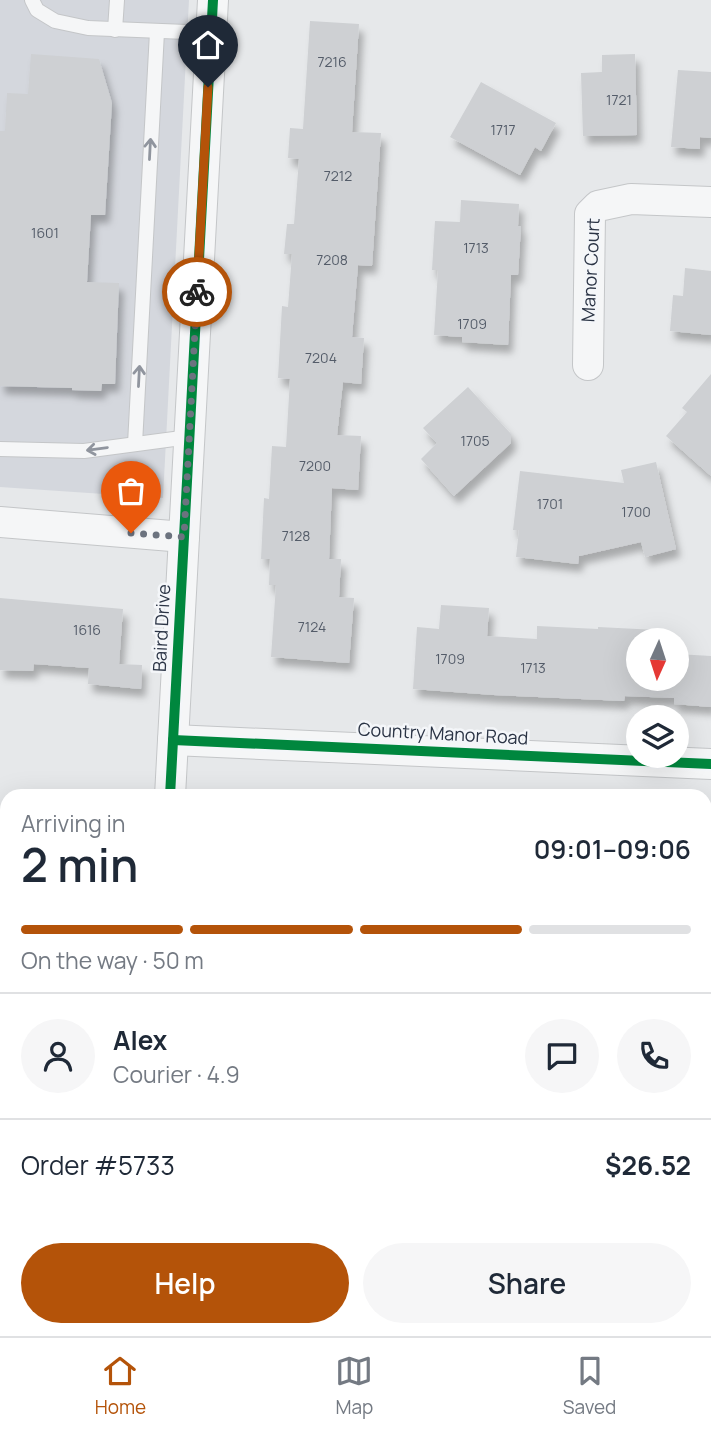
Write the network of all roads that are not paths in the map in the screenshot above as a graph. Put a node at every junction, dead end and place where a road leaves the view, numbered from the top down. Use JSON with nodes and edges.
{"nodes":[{"id":1,"x":32,"y":0,"type":"edge"},
{"id":2,"x":117,"y":0,"type":"edge"},
{"id":3,"x":213,"y":0,"type":"edge"},
{"id":4,"x":116,"y":30,"type":"junction"},
{"id":5,"x":157,"y":32,"type":"junction"},
{"id":6,"x":211,"y":33,"type":"junction"},
{"id":7,"x":711,"y":202,"type":"edge"},
{"id":8,"x":588,"y":365,"type":"dead end"},
{"id":9,"x":189,"y":438,"type":"junction"},
{"id":10,"x":135,"y":444,"type":"junction"},
{"id":11,"x":0,"y":449,"type":"edge"},
{"id":12,"x":0,"y":522,"type":"edge"},
{"id":13,"x":184,"y":537,"type":"junction"},
{"id":14,"x":173,"y":740,"type":"junction"},
{"id":15,"x":711,"y":764,"type":"edge"},
{"id":16,"x":170,"y":789,"type":"edge"}],
"edges":[{"from":1,"to":4,"type":"lane"},
{"from":2,"to":4,"type":"lane"},
{"from":3,"to":6,"type":"street","name":"Baird Drive"},
{"from":4,"to":5,"type":"lane"},
{"from":5,"to":6,"type":"lane"},
{"from":10,"to":5,"type":"lane","one_way":true},
{"from":6,"to":9,"type":"street","name":"Baird Drive"},
{"from":7,"to":8,"type":"street","name":"Manor Court"},
{"from":9,"to":10,"type":"lane"},
{"from":9,"to":13,"type":"street","name":"Baird Drive"},
{"from":10,"to":11,"type":"lane","one_way":true},
{"from":12,"to":13,"type":"street"},
{"from":13,"to":14,"type":"street","name":"Baird Drive"},
{"from":14,"to":15,"type":"street","name":"Country Manor Road"},
{"from":14,"to":16,"type":"street","name":"Baird Drive"}]}
